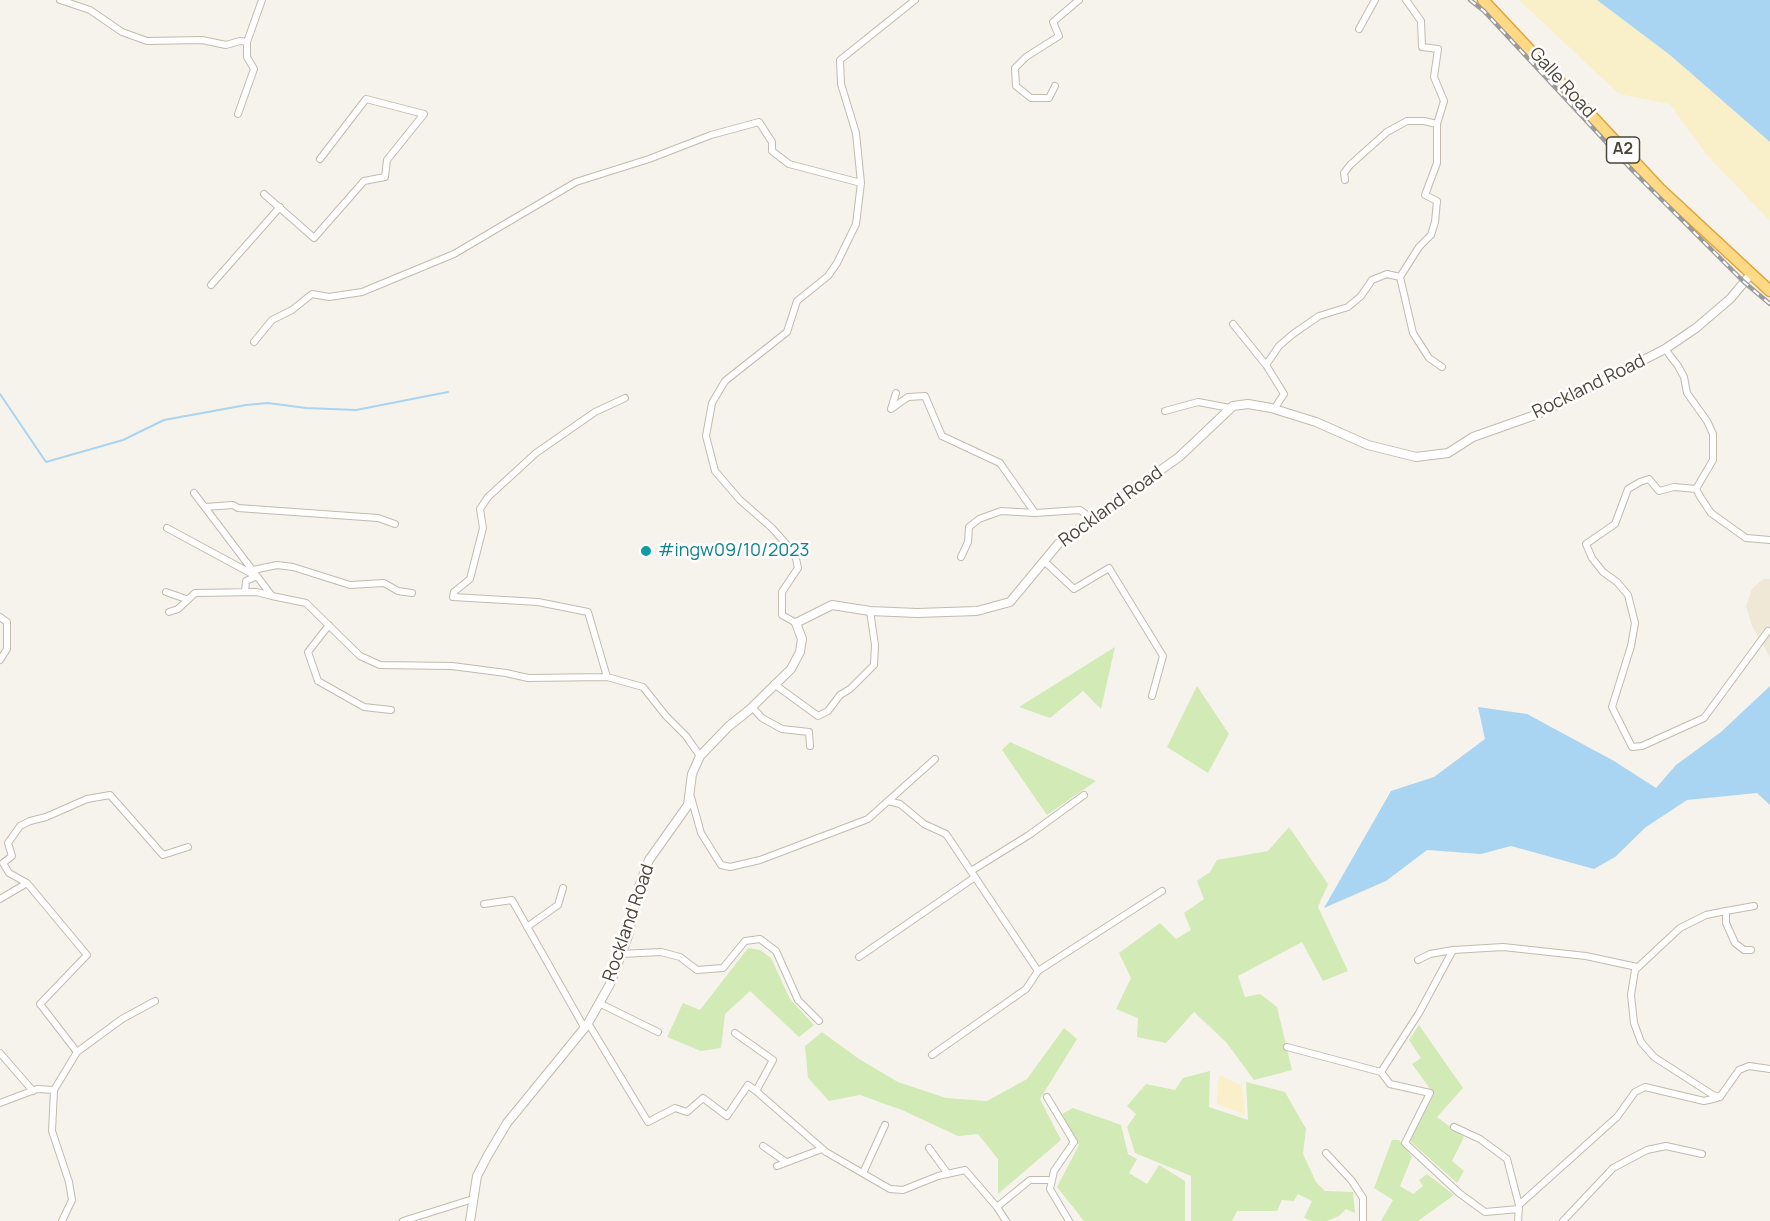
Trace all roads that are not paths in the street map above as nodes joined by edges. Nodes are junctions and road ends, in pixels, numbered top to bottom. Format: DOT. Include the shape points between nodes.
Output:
graph roads {
  1 [pos="60,0"];
  2 [pos="262,0"];
  3 [pos="915,0"];
  4 [pos="1079,0"];
  5 [pos="1375,0"];
  6 [pos="1406,0"];
  7 [pos="1483,0"];
  8 [pos="1359,29"];
  9 [pos="247,42"];
  10 [pos="1055,86"];
  11 [pos="238,114"];
  12 [pos="1437,124"];
  13 [pos="320,159"];
  14 [pos="1345,180"];
  15 [pos="861,183"];
  16 [pos="264,194"];
  17 [pos="280,207"];
  18 [pos="1751,274"];
  19 [pos="1400,277"];
  20 [pos="211,285"];
  21 [pos="1770,291"];
  22 [pos="1233,324"];
  23 [pos="255,342"];
  24 [pos="1665,349"];
  25 [pos="1266,365"];
  26 [pos="1442,367"];
  27 [pos="896,393"];
  28 [pos="625,398"];
  29 [pos="1230,408"];
  30 [pos="1274,409"];
  31 [pos="1166,411"];
  32 [pos="1696,489"];
  33 [pos="194,493"];
  34 [pos="205,507"];
  35 [pos="1035,513"];
  36 [pos="1091,518"];
  37 [pos="395,524"];
  38 [pos="167,528"];
  39 [pos="1770,540"];
  40 [pos="961,556"];
  41 [pos="1044,561"];
  42 [pos="253,570"];
  43 [pos="257,576"];
  44 [pos="166,592"];
  45 [pos="245,592"];
  46 [pos="412,593"];
  47 [pos="272,596"];
  48 [pos="186,599"];
  49 [pos="870,611"];
  50 [pos="169,612"];
  51 [pos="0,617"];
  52 [pos="796,623"];
  53 [pos="329,624"];
  54 [pos="1768,631"];
  55 [pos="0,660"];
  56 [pos="607,677"];
  57 [pos="774,684"];
  58 [pos="1152,696"];
  59 [pos="752,707"];
  60 [pos="391,710"];
  61 [pos="810,746"];
  62 [pos="700,756"];
  63 [pos="935,759"];
  64 [pos="1084,795"];
  65 [pos="691,797"];
  66 [pos="888,801"];
  67 [pos="188,847"];
  68 [pos="973,874"];
  69 [pos="27,883"];
  70 [pos="563,888"];
  71 [pos="0,899"];
  72 [pos="484,904"];
  73 [pos="1754,906"];
  74 [pos="1726,911"];
  75 [pos="527,927"];
  76 [pos="1453,950"];
  77 [pos="1751,950"];
  78 [pos="621,954"];
  79 [pos="859,957"];
  80 [pos="1418,960"];
  81 [pos="1637,967"];
  82 [pos="1038,971"];
  83 [pos="155,1001"];
  84 [pos="599,1003"];
  85 [pos="819,1021"];
  86 [pos="586,1025"];
  87 [pos="658,1032"];
  88 [pos="735,1033"];
  89 [pos="1287,1047"];
  90 [pos="77,1052"];
  91 [pos="0,1053"];
  92 [pos="932,1055"];
  93 [pos="1770,1069"];
  94 [pos="1381,1072"];
  95 [pos="54,1090"];
  96 [pos="33,1091"];
  97 [pos="756,1091"];
  98 [pos="1047,1097"];
  99 [pos="1720,1097"];
  100 [pos="0,1103"];
  101 [pos="885,1125"];
  102 [pos="1454,1127"];
  103 [pos="763,1146"];
  104 [pos="929,1148"];
  105 [pos="822,1149"];
  106 [pos="1326,1152"];
  107 [pos="1702,1154"];
  108 [pos="786,1162"];
  109 [pos="777,1166"];
  110 [pos="863,1173"];
  111 [pos="948,1174"];
  112 [pos="1052,1180"];
  113 [pos="472,1199"];
  114 [pos="998,1207"];
  115 [pos="1519,1207"];
  116 [pos="62,1221"];
  117 [pos="403,1221"];
  118 [pos="470,1221"];
  119 [pos="1006,1221"];
  120 [pos="1069,1221"];
  121 [pos="1363,1221"];
  122 [pos="1518,1221"];
  123 [pos="1563,1221"];
  1 -- 9 [label="street" via="90,10 122,32 147,41 202,40 226,45"];
  2 -- 9 [label="street"];
  3 -- 15 [label="street" via="840,60 841,84 856,133"];
  4 -- 10 [label="street" via="1053,22 1059,36 1015,68 1016,86 1031,98 1048,98"];
  5 -- 8 [label="street"];
  6 -- 12 [label="street" via="1420,21 1422,46 1438,49 1434,77 1444,101"];
  7 -- 18 [label="highway, Galle Road / A2" via="1660,189"];
  9 -- 11 [label="street" via="247,57 254,69"];
  12 -- 14 [label="street" via="1407,122 1387,132 1350,165 1344,173"];
  12 -- 19 [label="street" via="1437,164 1425,195 1437,201 1435,222 1431,235"];
  13 -- 17 [label="street" via="366,99 424,114 387,160 385,177 364,181 314,238"];
  15 -- 23 [label="street" via="789,164 772,151 759,122 576,182 454,255 362,292 329,297 312,294 272,320"];
  15 -- 52 [label="street" via="856,224 837,263 828,276 797,301 787,332 725,381 712,403 706,436 715,471 795,554 798,568 782,592 782,615"];
  16 -- 17 [label="street"];
  17 -- 20 [label="street"];
  18 -- 21 [label="highway, Galle Road / A2"];
  18 -- 24 [label="street, Rockland Road" via="1730,299"];
  19 -- 25 [label="street" via="1386,274 1372,280 1355,302 1319,316 1293,334"];
  19 -- 26 [label="street" via="1413,333 1429,358"];
  22 -- 25 [label="street"];
  24 -- 30 [label="street, Rockland Road" via="1538,414 1473,437 1448,453 1416,457 1368,445"];
  24 -- 32 [label="street" via="1713,434 1713,460"];
  25 -- 30 [label="street" via="1284,394"];
  27 -- 35 [label="street" via="891,409 908,397 925,396 942,436 1000,463"];
  28 -- 56 [label="street" via="595,412 536,453 488,496 480,509 483,528 470,579 453,597 537,602 588,612"];
  29 -- 30 [label="street, Rockland Road" via="1248,404"];
  29 -- 31 [label="street" via="1198,402"];
  29 -- 36 [label="street, Rockland Road" via="1179,457"];
  32 -- 39 [label="street" via="1711,513 1746,538"];
  32 -- 54 [label="street" via="1674,487 1659,491 1649,479 1640,482 1628,489 1615,524 1586,544 1603,572 1628,595 1635,623 1612,707 1632,747 1704,718"];
  33 -- 34 [label="street"];
  34 -- 37 [label="street" via="234,505 378,518"];
  34 -- 42 [label="street"];
  35 -- 36 [label="street" via="1080,510"];
  35 -- 40 [label="street" via="1001,511 979,519 969,528"];
  36 -- 41 [label="street, Rockland Road" via="1059,543"];
  38 -- 43 [label="street"];
  41 -- 49 [label="street, Rockland Road" via="1010,602 991,608 917,613"];
  41 -- 58 [label="street" via="1074,589 1109,568 1163,656"];
  42 -- 43 [label="street"];
  42 -- 46 [label="street" via="277,565 293,567 350,585 384,583"];
  43 -- 45 [label="street" via="246,581"];
  43 -- 47 [label="street"];
  44 -- 48 [label="street"];
  45 -- 47 [label="street"];
  45 -- 48 [label="street" via="195,593"];
  47 -- 53 [label="street" via="306,603"];
  48 -- 50 [label="street" via="178,609"];
  49 -- 52 [label="street, Rockland Road" via="832,605"];
  49 -- 57 [label="street" via="874,665 828,711 818,716"];
  51 -- 55 [label="street" via="7,622 7,649"];
  52 -- 57 [label="street, Rockland Road" via="802,639 800,652 791,669"];
  53 -- 56 [label="street" via="360,656 380,665 452,666 538,679"];
  53 -- 60 [label="street" via="308,652 318,681 364,706"];
  56 -- 62 [label="street" via="643,687"];
  57 -- 59 [label="street, Rockland Road"];
  59 -- 61 [label="street" via="782,729 809,732"];
  59 -- 62 [label="street, Rockland Road"];
  62 -- 65 [label="street, Rockland Road" via="692,774"];
  63 -- 66 [label="street"];
  64 -- 68 [label="street"];
  65 -- 66 [label="street" via="701,833 720,865 730,867 760,860 868,819"];
  65 -- 78 [label="street, Rockland Road" via="650,860"];
  66 -- 68 [label="street" via="900,804 924,824 946,834"];
  67 -- 69 [label="street" via="163,855 110,795 87,799 20,826 8,843 12,856 3,863 9,873"];
  68 -- 79 [label="street"];
  68 -- 82 [label="street"];
  69 -- 71 [label="street"];
  69 -- 90 [label="street" via="87,955 40,1004"];
  70 -- 75 [label="street" via="558,905"];
  72 -- 75 [label="street" via="512,900"];
  73 -- 74 [label="street"];
  74 -- 77 [label="street" via="1726,923 1735,944"];
  74 -- 81 [label="street" via="1706,915 1680,928"];
  75 -- 86 [label="street"];
  76 -- 80 [label="street"];
  76 -- 81 [label="street" via="1503,947 1586,956"];
  76 -- 94 [label="street"];
  78 -- 84 [label="street, Rockland Road"];
  78 -- 85 [label="street" via="661,952 680,957 697,970 723,968 745,941 760,939 776,951 798,1000"];
  81 -- 99 [label="street" via="1631,995 1641,1041 1667,1066"];
  82 -- 82 [label="street" via="1047,965 1162,891"];
  82 -- 92 [label="street" via="1026,989"];
  83 -- 90 [label="street"];
  84 -- 86 [label="street, Rockland Road"];
  84 -- 87 [label="street"];
  86 -- 97 [label="street" via="648,1122 675,1108 687,1112 703,1098 727,1116 748,1085"];
  86 -- 113 [label="street, Rockland Road" via="507,1123 477,1176"];
  88 -- 97 [label="street" via="774,1060"];
  89 -- 94 [label="street"];
  90 -- 95 [label="street"];
  91 -- 96 [label="street"];
  93 -- 99 [label="street" via="1749,1066 1739,1070"];
  94 -- 115 [label="street" via="1390,1084 1430,1093 1405,1143 1485,1212"];
  95 -- 96 [label="street"];
  95 -- 116 [label="street" via="52,1131 72,1200"];
  96 -- 100 [label="street"];
  97 -- 105 [label="street"];
  98 -- 112 [label="street" via="1074,1142"];
  99 -- 115 [label="street" via="1704,1101 1644,1087"];
  101 -- 110 [label="street"];
  102 -- 115 [label="street" via="1480,1139 1507,1160"];
  103 -- 108 [label="street"];
  104 -- 111 [label="street"];
  105 -- 108 [label="street"];
  105 -- 110 [label="street"];
  106 -- 121 [label="street" via="1363,1198"];
  107 -- 123 [label="street" via="1665,1146 1647,1150 1613,1168"];
  108 -- 109 [label="street"];
  110 -- 111 [label="street" via="890,1189 903,1190"];
  111 -- 114 [label="street" via="965,1170"];
  112 -- 114 [label="street" via="1030,1180"];
  112 -- 120 [label="street" via="1052,1196"];
  113 -- 117 [label="street"];
  113 -- 118 [label="street, Rockland Road"];
  114 -- 119 [label="street"];
  115 -- 122 [label="street"];
}
